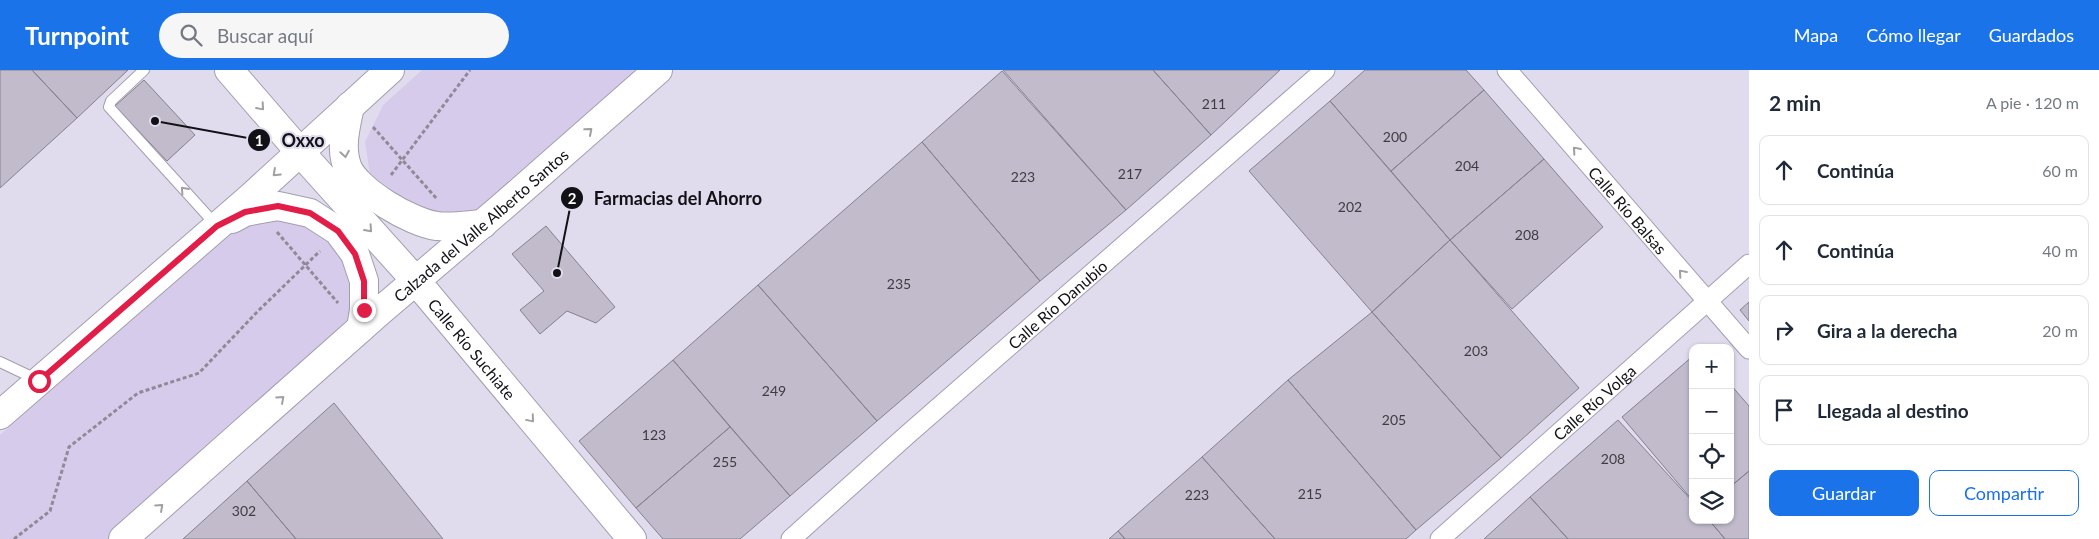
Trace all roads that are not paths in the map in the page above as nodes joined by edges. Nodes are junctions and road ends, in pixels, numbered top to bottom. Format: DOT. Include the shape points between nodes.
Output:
graph roads {
  1 [pos="144,70"];
  2 [pos="229,70"];
  3 [pos="390,70"];
  4 [pos="658,70"];
  5 [pos="1325,70"];
  6 [pos="1507,70"];
  7 [pos="358,113"];
  8 [pos="299,151"];
  9 [pos="483,224"];
  10 [pos="217,226"];
  11 [pos="1749,264"];
  12 [pos="416,281"];
  13 [pos="1707,301"];
  14 [pos="361,328"];
  15 [pos="1749,349"];
  16 [pos="0,362"];
  17 [pos="39,381"];
  18 [pos="0,415"];
  19 [pos="123,539"];
  20 [pos="632,539"];
  21 [pos="791,539"];
  22 [pos="1440,539"];
  10 -- 1 [label="lane, one-way" via="109,106"];
  2 -- 8 [label="main road, Calle Río Suchiate, one-way"];
  3 -- 7 [label="main road"];
  9 -- 4 [label="main road, Calzada del Valle Alberto Santos, one-way"];
  5 -- 21 [label="street, Calle Río Danubio"];
  13 -- 6 [label="street, Calle Río Balsas, one-way"];
  7 -- 8 [label="main road"];
  7 -- 9 [label="main road, one-way" via="343,140 347,167 373,195 401,214 437,226"];
  8 -- 10 [label="main road, one-way"];
  8 -- 12 [label="main road, Calle Río Suchiate, one-way"];
  9 -- 12 [label="main road, Calzada del Valle Alberto Santos"];
  10 -- 14 [label="main road" via="245,212 278,206 310,213 338,231 355,254 364,281"];
  10 -- 17 [label="main road"];
  11 -- 13 [label="street, Calle Río Volga"];
  12 -- 14 [label="main road, Calzada del Valle Alberto Santos"];
  12 -- 20 [label="main road, Calle Río Suchiate, one-way"];
  13 -- 15 [label="street, Calle Río Balsas"];
  13 -- 22 [label="street, Calle Río Volga"];
  19 -- 14 [label="main road, Calzada del Valle Alberto Santos, one-way"];
  16 -- 17 [label="lane"];
  17 -- 18 [label="main road"];
}
